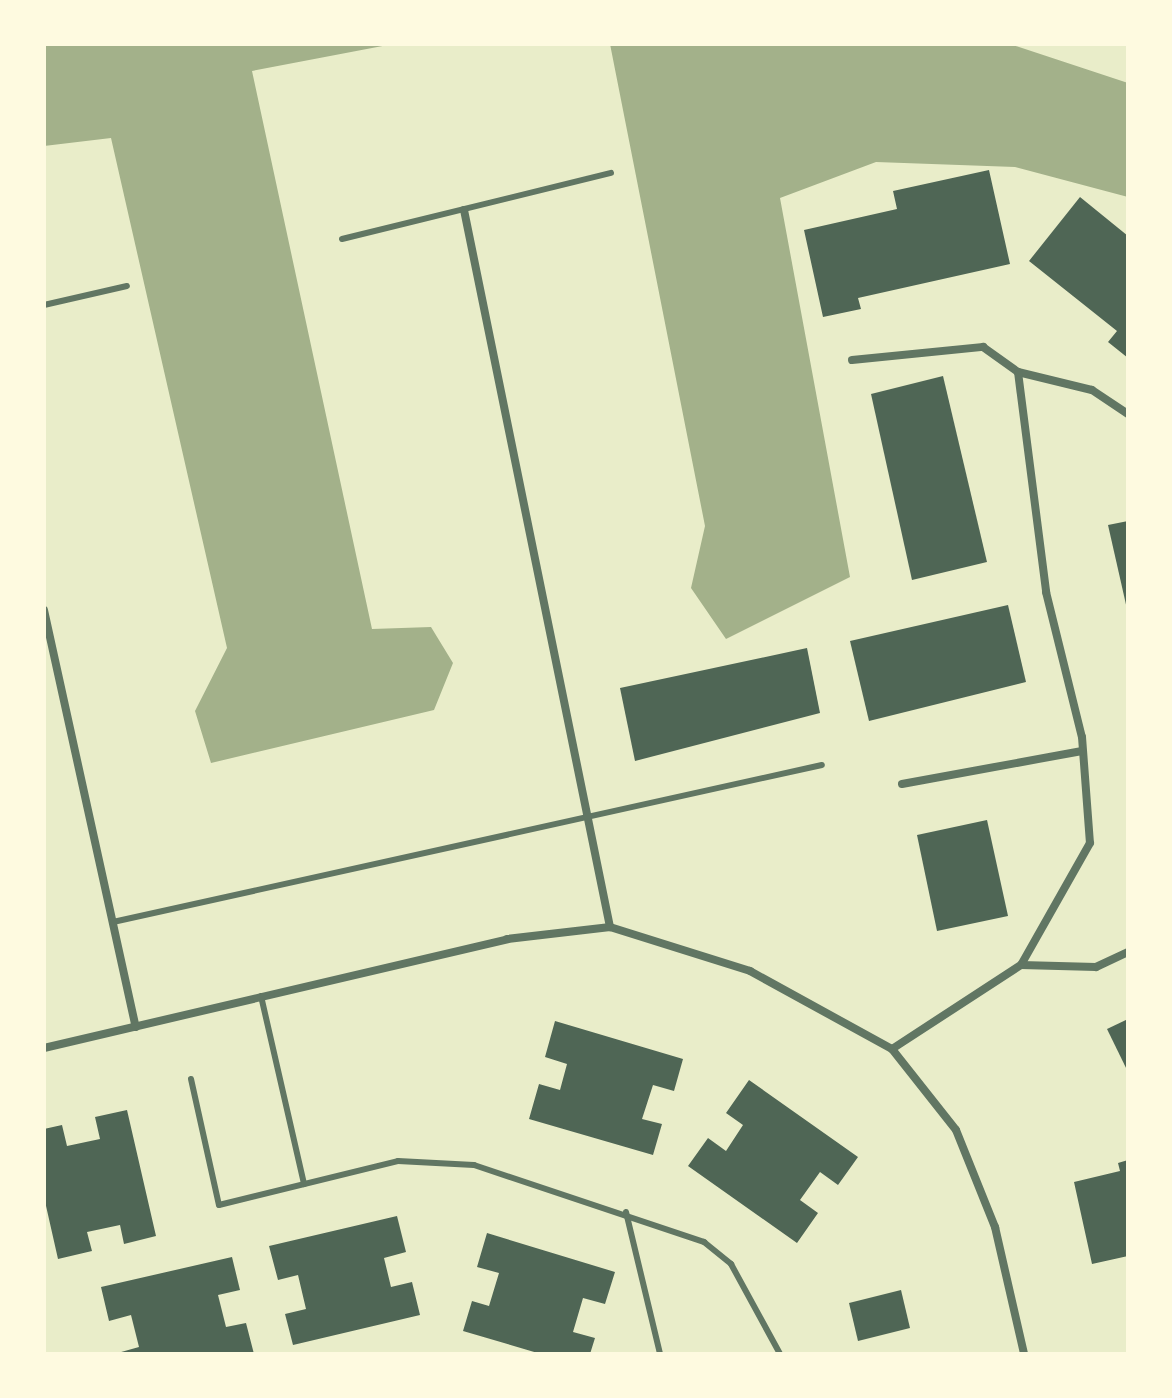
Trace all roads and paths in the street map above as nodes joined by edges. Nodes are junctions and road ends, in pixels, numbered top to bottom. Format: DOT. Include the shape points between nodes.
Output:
graph roads {
  1 [pos="611,173"];
  2 [pos="464,210"];
  3 [pos="342,239"];
  4 [pos="127,286"];
  5 [pos="44,305"];
  6 [pos="852,360"];
  7 [pos="1018,372"];
  8 [pos="1128,414"];
  9 [pos="44,610"];
  10 [pos="1082,751"];
  11 [pos="822,765"];
  12 [pos="902,784"];
  13 [pos="586,819"];
  14 [pos="113,922"];
  15 [pos="610,927"];
  16 [pos="1128,952"];
  17 [pos="1021,965"];
  18 [pos="261,996"];
  19 [pos="136,1027"];
  20 [pos="44,1048"];
  21 [pos="892,1049"];
  22 [pos="191,1079"];
  23 [pos="304,1184"];
  24 [pos="626,1212"];
  25 [pos="660,1354"];
  26 [pos="780,1354"];
  27 [pos="1024,1354"];
  1 -- 2 [label="lane"];
  2 -- 3 [label="lane"];
  2 -- 13 [label="street"];
  4 -- 5 [label="lane"];
  6 -- 7 [label="street" via="983,347"];
  7 -- 8 [label="street" via="1092,390"];
  7 -- 10 [label="street" via="1046,592"];
  9 -- 14 [label="street"];
  10 -- 12 [label="street"];
  10 -- 17 [label="street" via="1090,843"];
  11 -- 13 [label="lane"];
  13 -- 14 [label="lane"];
  13 -- 15 [label="street"];
  14 -- 19 [label="street"];
  15 -- 18 [label="street" via="507,939"];
  15 -- 21 [label="street" via="750,971"];
  16 -- 17 [label="street" via="1096,967"];
  17 -- 21 [label="street"];
  18 -- 19 [label="street"];
  18 -- 23 [label="lane"];
  19 -- 20 [label="street"];
  21 -- 27 [label="street" via="956,1130 995,1227"];
  22 -- 23 [label="lane" via="219,1205"];
  23 -- 24 [label="lane" via="433,1160 474,1165"];
  24 -- 25 [label="lane"];
  24 -- 26 [label="lane" via="704,1242 731,1264"];
}
